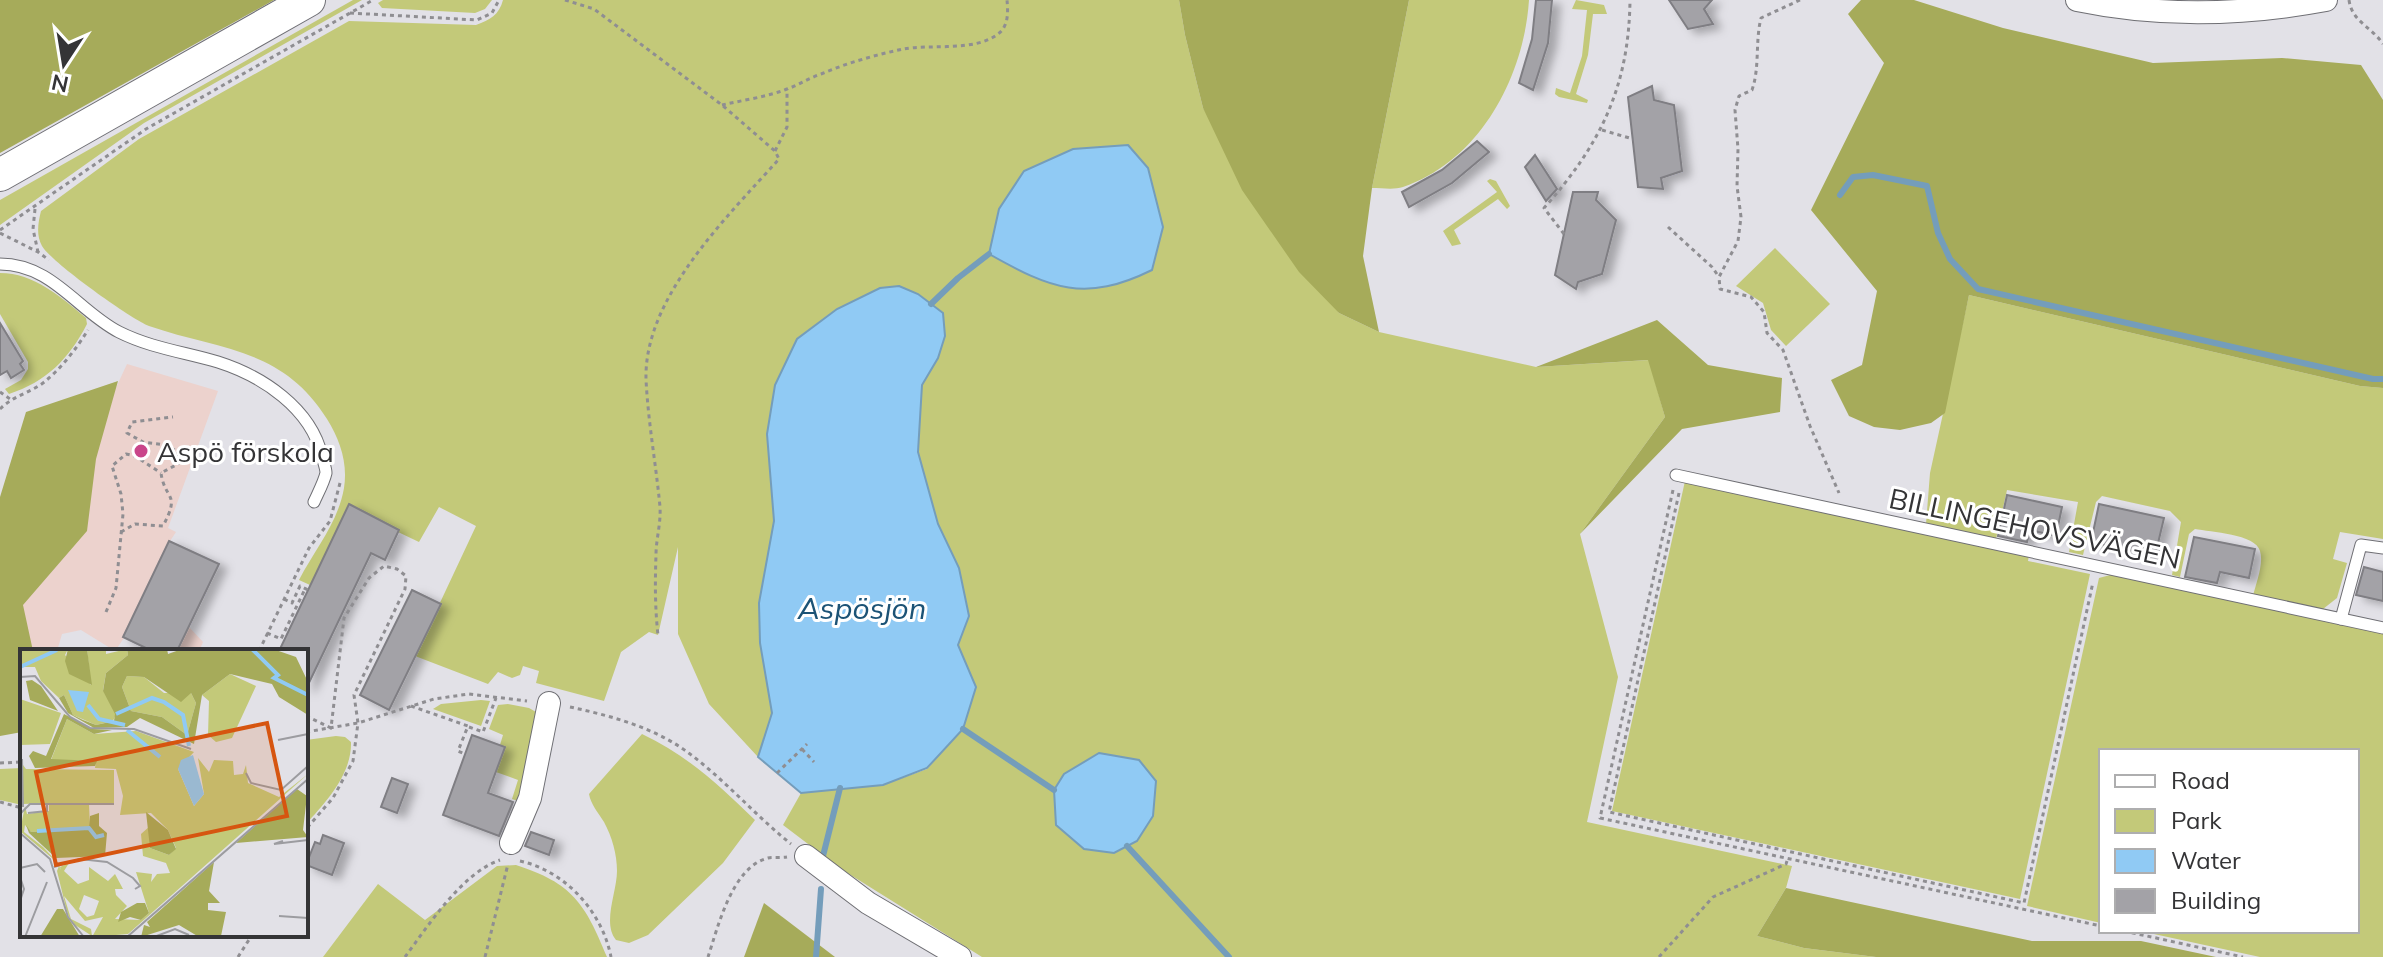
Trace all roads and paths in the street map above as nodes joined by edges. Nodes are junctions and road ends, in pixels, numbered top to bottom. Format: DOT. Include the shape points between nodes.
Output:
graph roads {
  1 [pos="309,0"];
  2 [pos="373,0"];
  3 [pos="499,0"];
  4 [pos="565,0"];
  5 [pos="1007,0"];
  6 [pos="1630,0"];
  7 [pos="1800,0"];
  8 [pos="2326,0"];
  9 [pos="2349,0"];
  10 [pos="2083,1"];
  11 [pos="2247,5"];
  12 [pos="350,13"];
  13 [pos="2383,44"];
  14 [pos="787,89"];
  15 [pos="722,105"];
  16 [pos="1602,130"];
  17 [pos="1633,139"];
  18 [pos="775,151"];
  19 [pos="0,175"];
  20 [pos="35,207"];
  21 [pos="1668,227"];
  22 [pos="0,232"];
  23 [pos="1564,234"];
  24 [pos="38,252"];
  25 [pos="50,261"];
  26 [pos="0,264"];
  27 [pos="1719,277"];
  28 [pos="97,314"];
  29 [pos="0,392"];
  30 [pos="0,398"];
  31 [pos="10,399"];
  32 [pos="0,409"];
  33 [pos="173,417"];
  34 [pos="161,473"];
  35 [pos="1679,476"];
  36 [pos="340,481"];
  37 [pos="314,502"];
  38 [pos="1848,513"];
  39 [pos="121,532"];
  40 [pos="2383,548"];
  41 [pos="2097,566"];
  42 [pos="284,599"];
  43 [pos="106,612"];
  44 [pos="2341,619"];
  45 [pos="2383,628"];
  46 [pos="267,633"];
  47 [pos="658,635"];
  48 [pos="260,649"];
  49 [pos="496,698"];
  50 [pos="549,703"];
  51 [pos="411,706"];
  52 [pos="308,717"];
  53 [pos="358,723"];
  54 [pos="468,726"];
  55 [pos="331,728"];
  56 [pos="308,732"];
  57 [pos="807,744"];
  58 [pos="802,749"];
  59 [pos="465,754"];
  60 [pos="20,762"];
  61 [pos="814,762"];
  62 [pos="0,763"];
  63 [pos="777,773"];
  64 [pos="0,802"];
  65 [pos="20,807"];
  66 [pos="308,827"];
  67 [pos="510,851"];
  68 [pos="806,856"];
  69 [pos="1788,858"];
  70 [pos="2099,926"];
  71 [pos="2133,933"];
  72 [pos="251,937"];
  73 [pos="238,957"];
  74 [pos="405,957"];
  75 [pos="485,957"];
  76 [pos="611,957"];
  77 [pos="708,957"];
  78 [pos="960,957"];
  79 [pos="1659,957"];
  80 [pos="2243,957"];
  1 -- 19 [label="main road"];
  2 -- 12 [label="path"];
  3 -- 12 [label="path" via="492,13 477,20"];
  4 -- 15 [label="path" via="594,9"];
  5 -- 14 [label="path" via="1005,26 993,36 966,45 906,49 859,60"];
  6 -- 16 [label="path" via="1624,66"];
  7 -- 27 [label="path" via="1761,18 1757,75 1752,90 1739,96 1735,110 1738,241"];
  8 -- 11 [label="street"];
  9 -- 13 [label="path" via="2350,10"];
  10 -- 11 [label="street" via="2190,12"];
  12 -- 20 [label="path" via="146,129"];
  14 -- 15 [label="path"];
  14 -- 18 [label="path" via="787,127"];
  15 -- 18 [label="path"];
  16 -- 17 [label="path"];
  16 -- 23 [label="path" via="1544,208"];
  18 -- 47 [label="path" via="779,159 677,282 649,351 646,378 660,509"];
  20 -- 22 [label="path"];
  20 -- 24 [label="path"];
  21 -- 27 [label="path"];
  22 -- 24 [label="path"];
  24 -- 25 [label="path"];
  26 -- 28 [label="lane" via="30,269"];
  27 -- 38 [label="path" via="1720,289 1751,297 1764,312 1767,333 1783,350"];
  28 -- 31 [label="path" via="58,369 42,384"];
  28 -- 37 [label="lane" via="139,342 244,373 290,402 321,449 326,472"];
  29 -- 31 [label="path"];
  30 -- 31 [label="path"];
  31 -- 32 [label="path"];
  33 -- 34 [label="path" via="132,422 127,433 178,452 178,464"];
  34 -- 39 [label="path" via="172,499 163,526 135,524"];
  34 -- 39 [label="path" via="126,454 112,466 121,494"];
  35 -- 38 [label="lane, BILLINGEHOVSVÄGEN"];
  35 -- 41 [label="path" via="1609,812 2009,900 2024,903"];
  35 -- 69 [label="path" via="1600,818"];
  36 -- 42 [label="path" via="330,521 309,548"];
  38 -- 41 [label="lane, BILLINGEHOVSVÄGEN"];
  39 -- 43 [label="path" via="116,588"];
  40 -- 44 [label="lane" via="2361,545"];
  41 -- 44 [label="lane, BILLINGEHOVSVÄGEN"];
  42 -- 46 [label="path"];
  42 -- 46 [label="path" via="292,603 300,586 307,590 281,639"];
  44 -- 45 [label="lane, BILLINGEHOVSVÄGEN"];
  46 -- 48 [label="path"];
  49 -- 50 [label="path"];
  49 -- 51 [label="path" via="469,694"];
  49 -- 54 [label="path" via="483,732"];
  50 -- 67 [label="street" via="530,798"];
  50 -- 68 [label="path" via="620,720 670,741"];
  51 -- 53 [label="path"];
  51 -- 54 [label="path"];
  52 -- 55 [label="path"];
  53 -- 55 [label="path"];
  53 -- 55 [label="path" via="354,695 405,589 406,576 384,566 369,578 344,618"];
  53 -- 66 [label="path" via="347,774"];
  54 -- 59 [label="path" via="458,751"];
  55 -- 56 [label="path"];
  57 -- 58 [label="path"];
  58 -- 61 [label="path"];
  58 -- 63 [label="path"];
  60 -- 62 [label="path"];
  64 -- 65 [label="path"];
  67 -- 74 [label="path" via="450,898"];
  67 -- 75 [label="path"];
  67 -- 76 [label="path" via="574,889"];
  68 -- 77 [label="path" via="766,859 749,869 729,899"];
  68 -- 78 [label="street" via="868,903"];
  69 -- 70 [label="path"];
  69 -- 79 [label="path" via="1786,864 1713,897"];
  71 -- 80 [label="path"];
  72 -- 73 [label="path"];
}
